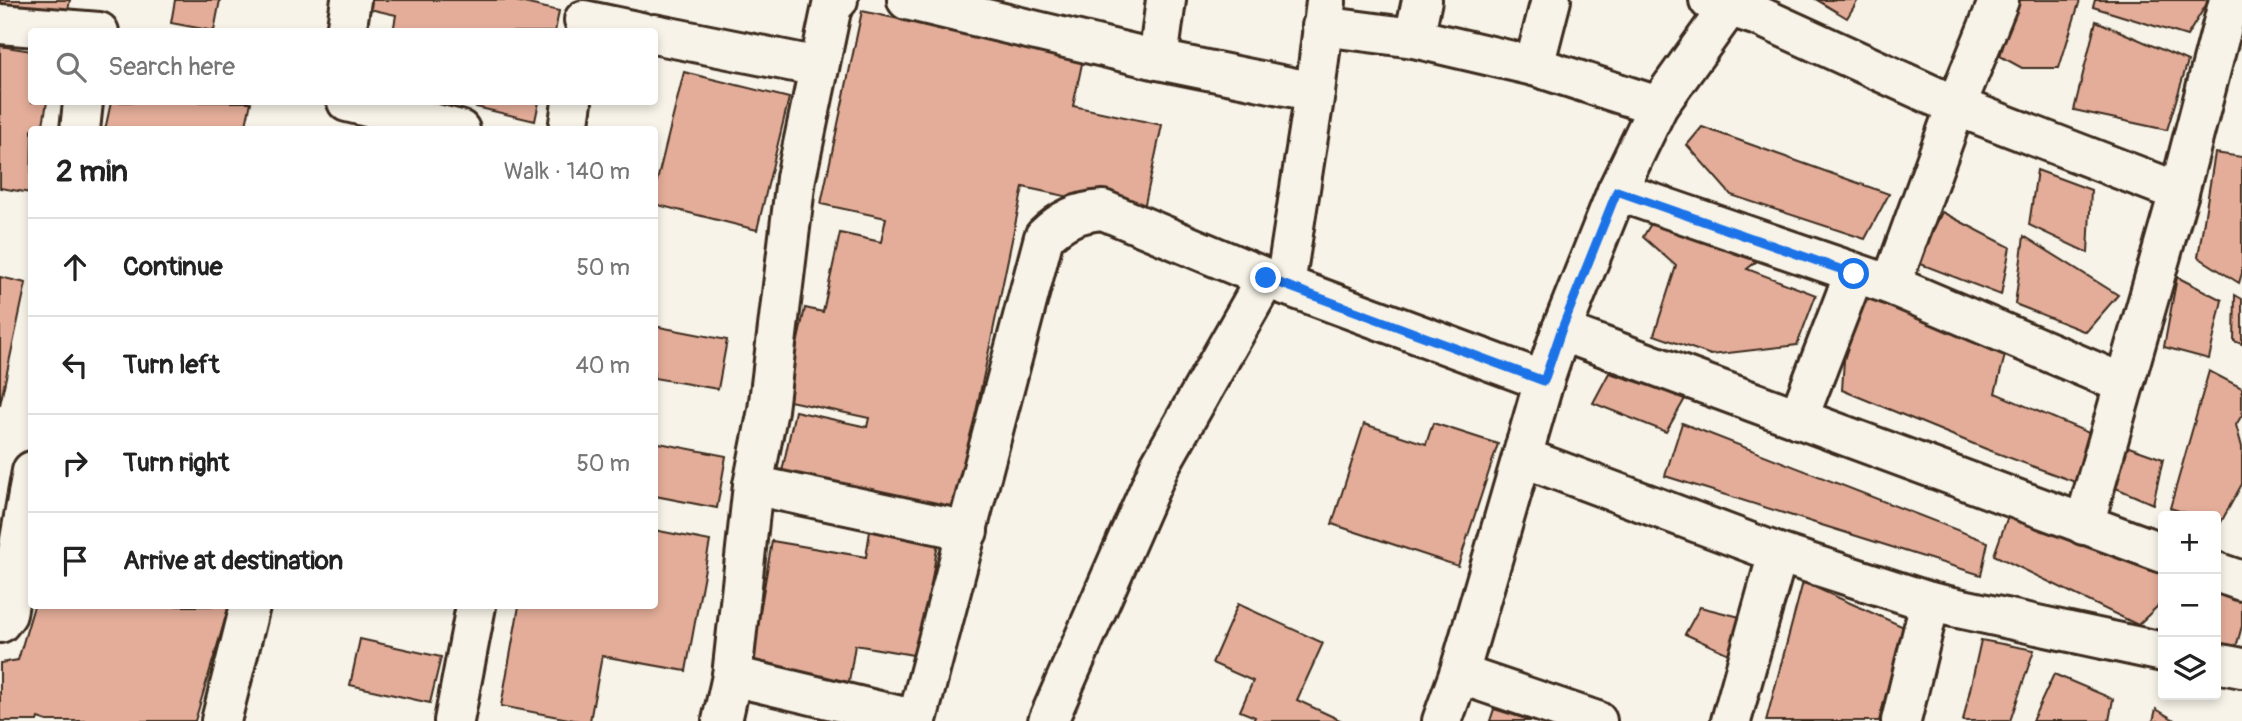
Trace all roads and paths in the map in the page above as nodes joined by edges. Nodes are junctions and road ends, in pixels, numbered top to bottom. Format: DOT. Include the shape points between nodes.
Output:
graph roads {
  1 [pos="351,0"];
  2 [pos="838,0"];
  3 [pos="907,0"];
  4 [pos="1166,0"];
  5 [pos="1422,0"];
  6 [pos="1551,0"];
  7 [pos="1999,0"];
  8 [pos="2229,0"];
  9 [pos="1724,2"];
  10 [pos="1324,13"];
  11 [pos="584,17"];
  12 [pos="95,23"];
  13 [pos="0,24"];
  14 [pos="347,28"];
  15 [pos="626,28"];
  16 [pos="658,35"];
  17 [pos="1413,38"];
  18 [pos="1157,60"];
  19 [pos="1534,66"];
  20 [pos="819,67"];
  21 [pos="1315,92"];
  22 [pos="83,105"];
  23 [pos="334,105"];
  24 [pos="360,105"];
  25 [pos="572,105"];
  26 [pos="1658,106"];
  27 [pos="1956,106"];
  28 [pos="80,126"];
  29 [pos="331,126"];
  30 [pos="444,126"];
  31 [pos="569,126"];
  32 [pos="1617,191"];
  33 [pos="2179,192"];
  34 [pos="1854,274"];
  35 [pos="1276,282"];
  36 [pos="1891,285"];
  37 [pos="1561,331"];
  38 [pos="1544,381"];
  39 [pos="2124,384"];
  40 [pos="1798,419"];
  41 [pos="1522,457"];
  42 [pos="753,485"];
  43 [pos="28,499"];
  44 [pos="2084,525"];
  45 [pos="968,531"];
  46 [pos="2158,551"];
  47 [pos="1778,554"];
  48 [pos="2221,574"];
  49 [pos="2242,581"];
  50 [pos="1930,602"];
  51 [pos="249,609"];
  52 [pos="475,609"];
  53 [pos="0,623"];
  54 [pos="2158,651"];
  55 [pos="2221,664"];
  56 [pos="2242,668"];
  57 [pos="1459,674"];
  58 [pos="732,676"];
  59 [pos="919,720"];
  60 [pos="221,721"];
  61 [pos="454,721"];
  62 [pos="722,721"];
  63 [pos="1048,721"];
  64 [pos="1442,721"];
  65 [pos="1597,721"];
  66 [pos="1731,721"];
  67 [pos="1900,721"];
  1 -- 14 [label="street"];
  2 -- 20 [label="street" via="832,6"];
  3 -- 18 [label="street"];
  4 -- 18 [label="street"];
  5 -- 17 [label="street"];
  6 -- 19 [label="street"];
  7 -- 27 [label="street"];
  8 -- 33 [label="street"];
  9 -- 26 [label="street"];
  9 -- 27 [label="street"];
  10 -- 17 [label="street"];
  10 -- 21 [label="street"];
  11 -- 15 [label="street"];
  12 -- 13 [label="street"];
  16 -- 20 [label="street"];
  17 -- 19 [label="street"];
  18 -- 21 [label="street"];
  19 -- 26 [label="street"];
  20 -- 42 [label="street" via="796,178 768,410"];
  21 -- 35 [label="street"];
  22 -- 28 [label="street"];
  23 -- 29 [label="street"];
  24 -- 30 [label="street"];
  25 -- 31 [label="street"];
  26 -- 32 [label="street"];
  27 -- 33 [label="street"];
  27 -- 36 [label="street"];
  32 -- 34 [label="street"];
  32 -- 37 [label="street"];
  33 -- 39 [label="street"];
  34 -- 36 [label="street"];
  34 -- 40 [label="street"];
  35 -- 38 [label="street"];
  35 -- 45 [label="street" via="1103,210 1082,212 1058,223 1044,237"];
  35 -- 63 [label="street" via="1160,465"];
  36 -- 39 [label="street"];
  37 -- 38 [label="street"];
  37 -- 40 [label="street"];
  38 -- 41 [label="street"];
  39 -- 44 [label="street"];
  40 -- 44 [label="street"];
  41 -- 47 [label="street"];
  41 -- 57 [label="street"];
  42 -- 45 [label="street"];
  42 -- 58 [label="street"];
  43 -- 53 [label="street" via="6,614"];
  44 -- 46 [label="street"];
  45 -- 59 [label="street"];
  47 -- 50 [label="street"];
  47 -- 66 [label="street"];
  48 -- 49 [label="street"];
  50 -- 54 [label="street"];
  50 -- 67 [label="street"];
  51 -- 60 [label="street"];
  52 -- 61 [label="street"];
  55 -- 56 [label="street"];
  57 -- 64 [label="street"];
  57 -- 65 [label="street"];
  58 -- 59 [label="street"];
  58 -- 62 [label="street"];
}
